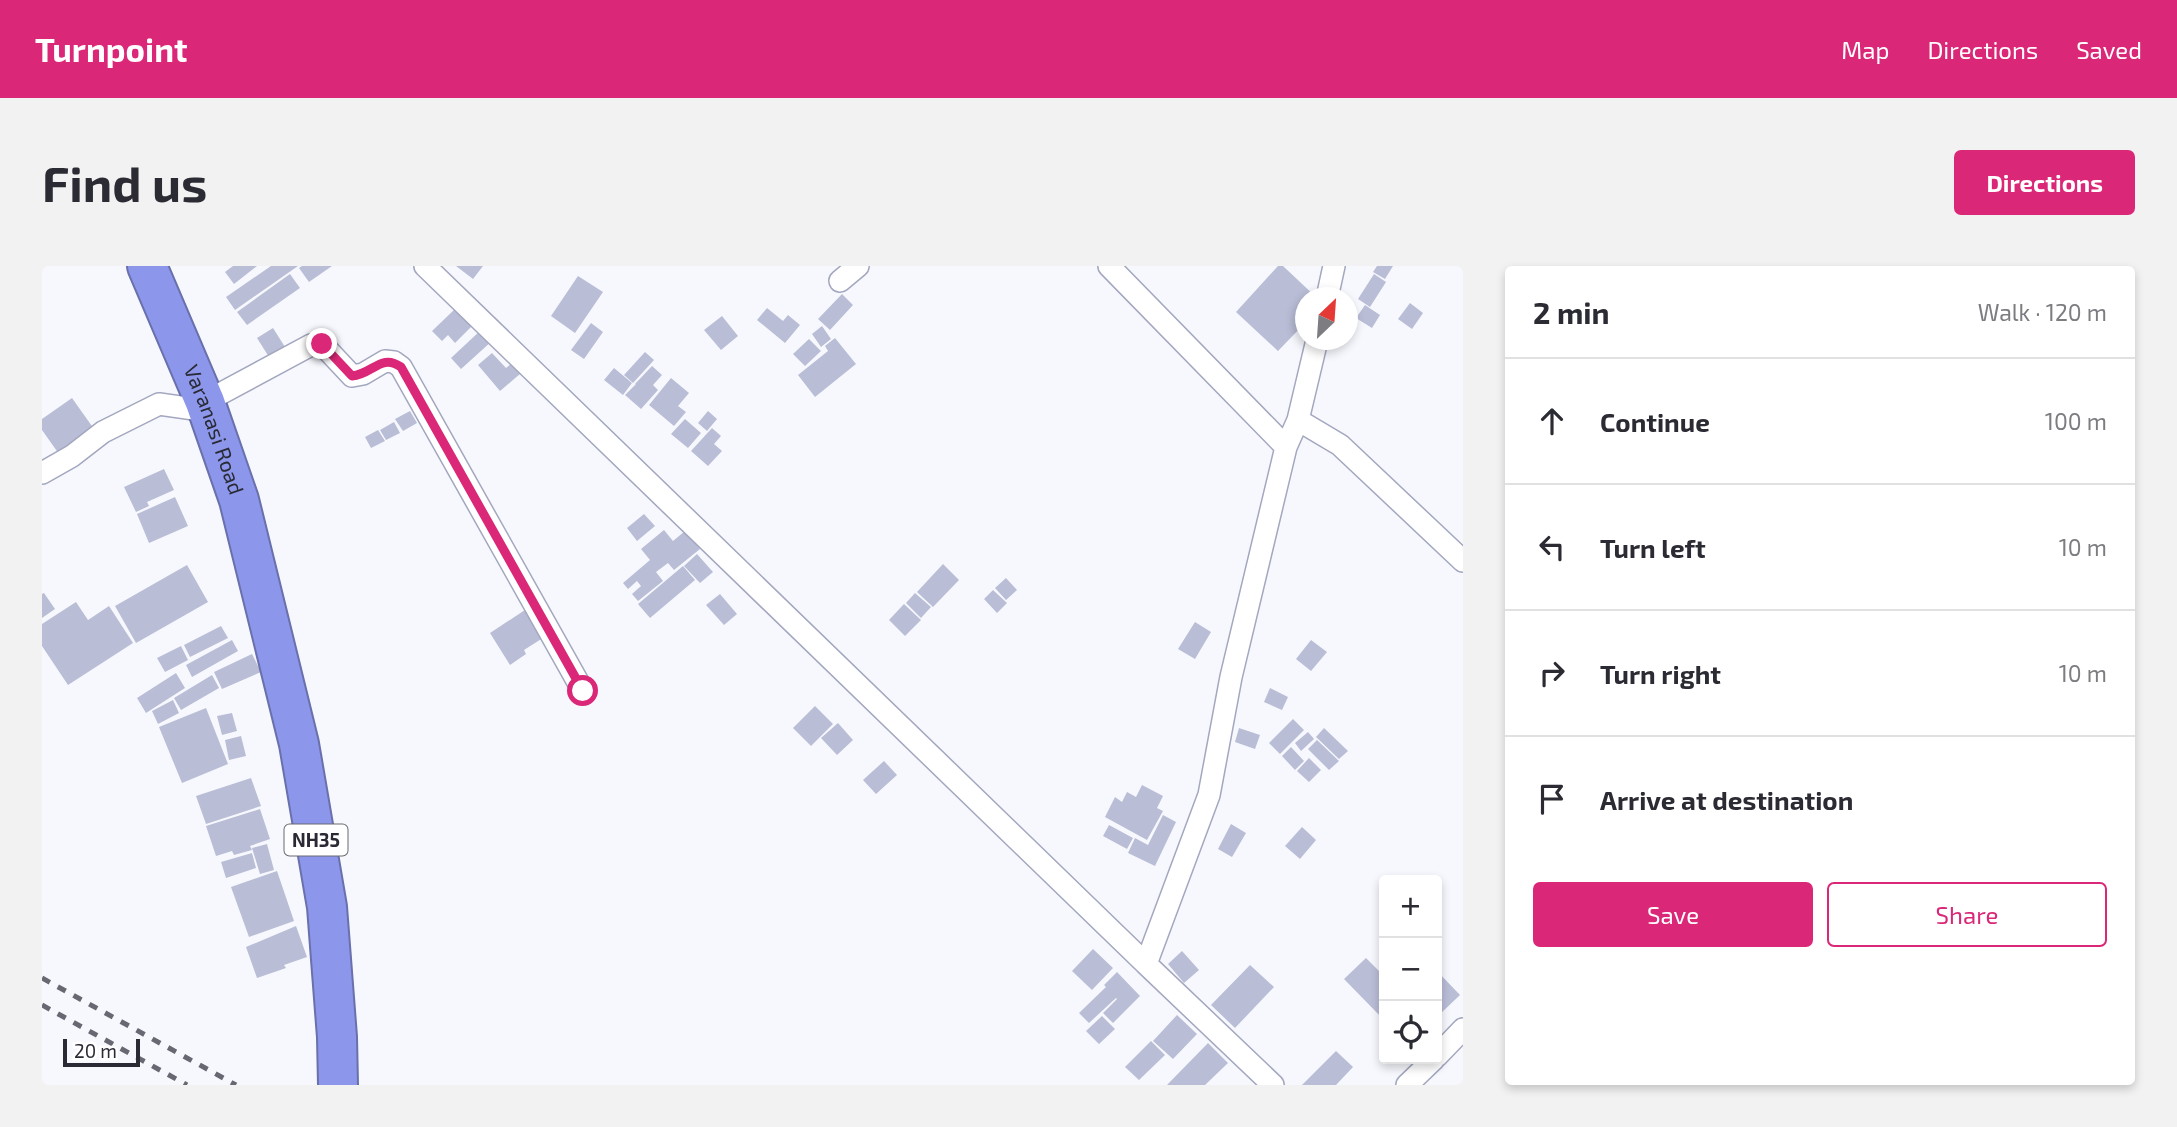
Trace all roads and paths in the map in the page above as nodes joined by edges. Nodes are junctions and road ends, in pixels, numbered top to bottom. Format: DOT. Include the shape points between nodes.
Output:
graph roads {
  1 [pos="147,266"];
  2 [pos="425,266"];
  3 [pos="858,266"];
  4 [pos="1109,266"];
  5 [pos="1334,266"];
  6 [pos="840,281"];
  7 [pos="1329,287"];
  8 [pos="1315,350"];
  9 [pos="207,407"];
  10 [pos="1298,420"];
  11 [pos="1286,447"];
  12 [pos="42,473"];
  13 [pos="1463,561"];
  14 [pos="583,691"];
  15 [pos="1146,964"];
  16 [pos="1463,1029"];
  17 [pos="1442,1050"];
  18 [pos="1428,1064"];
  19 [pos="338,1085"];
  20 [pos="1273,1085"];
  21 [pos="1408,1085"];
  1 -- 9 [label="highway, Varanasi Road / NH35"];
  2 -- 15 [label="street"];
  3 -- 6 [label="street"];
  4 -- 11 [label="street"];
  5 -- 7 [label="street"];
  8 -- 10 [label="street"];
  9 -- 12 [label="street" via="159,404 103,432"];
  9 -- 14 [label="street" via="311,345 322,344 352,376 385,361 401,367"];
  9 -- 19 [label="highway, Varanasi Road / NH35" via="239,500 299,744 331,942"];
  10 -- 11 [label="street"];
  10 -- 13 [label="street" via="1340,445"];
  11 -- 15 [label="street" via="1231,677 1209,795"];
  15 -- 20 [label="street"];
  16 -- 17 [label="street"];
  18 -- 21 [label="street"];
}
